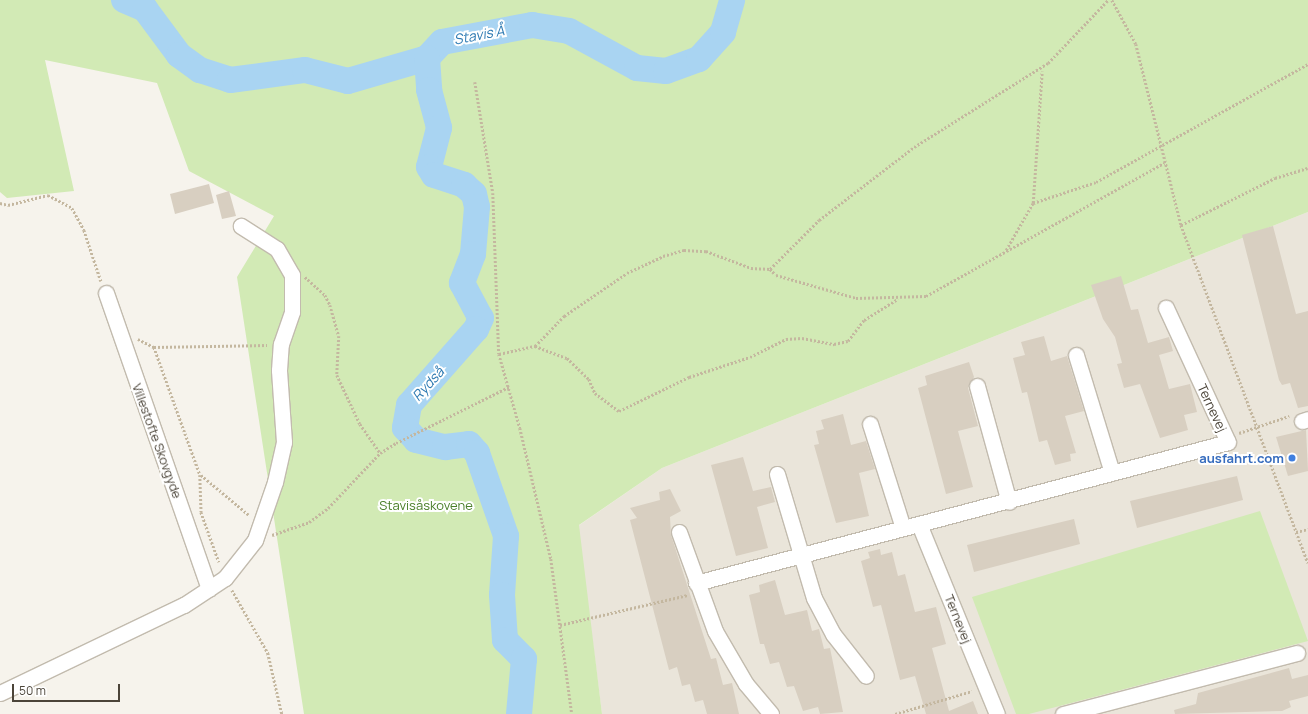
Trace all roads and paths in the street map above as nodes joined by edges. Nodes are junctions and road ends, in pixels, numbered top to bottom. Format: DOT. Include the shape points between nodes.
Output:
graph roads {
  1 [pos="1108,0"];
  2 [pos="1112,0"];
  3 [pos="1308,64"];
  4 [pos="1042,71"];
  5 [pos="475,82"];
  6 [pos="1159,145"];
  7 [pos="1164,163"];
  8 [pos="1308,168"];
  9 [pos="0,202"];
  10 [pos="1033,203"];
  11 [pos="1180,225"];
  12 [pos="241,226"];
  13 [pos="1006,251"];
  14 [pos="770,269"];
  15 [pos="292,275"];
  16 [pos="106,293"];
  17 [pos="902,297"];
  18 [pos="1166,308"];
  19 [pos="117,329"];
  20 [pos="281,344"];
  21 [pos="535,346"];
  22 [pos="154,347"];
  23 [pos="499,354"];
  24 [pos="1076,355"];
  25 [pos="977,386"];
  26 [pos="509,387"];
  27 [pos="1305,420"];
  28 [pos="870,424"];
  29 [pos="1256,426"];
  30 [pos="1228,442"];
  31 [pos="380,453"];
  32 [pos="1112,473"];
  33 [pos="777,474"];
  34 [pos="200,475"];
  35 [pos="1009,502"];
  36 [pos="260,524"];
  37 [pos="919,524"];
  38 [pos="903,528"];
  39 [pos="1308,529"];
  40 [pos="679,532"];
  41 [pos="1296,532"];
  42 [pos="255,540"];
  43 [pos="799,555"];
  44 [pos="1308,563"];
  45 [pos="225,578"];
  46 [pos="696,583"];
  47 [pos="209,589"];
  48 [pos="671,599"];
  49 [pos="560,625"];
  50 [pos="1297,654"];
  51 [pos="866,676"];
  52 [pos="985,686"];
  53 [pos="0,693"];
  54 [pos="282,714"];
  55 [pos="572,714"];
  56 [pos="771,714"];
  57 [pos="895,714"];
  58 [pos="997,714"];
  59 [pos="1063,714"];
  1 -- 14 [label="path" via="1048,63 914,147 819,220"];
  2 -- 6 [label="path" via="1136,44"];
  3 -- 6 [label="path"];
  4 -- 10 [label="path"];
  5 -- 23 [label="path" via="493,193"];
  6 -- 7 [label="path"];
  6 -- 10 [label="path" via="1096,182"];
  7 -- 11 [label="path"];
  7 -- 13 [label="path"];
  8 -- 11 [label="path" via="1275,178"];
  9 -- 16 [label="path" via="8,205 48,195 72,208 84,230"];
  10 -- 13 [label="path"];
  11 -- 29 [label="path"];
  12 -- 15 [label="street" via="276,249"];
  13 -- 17 [label="path" via="964,278 926,296"];
  14 -- 17 [label="path" via="776,275 856,298"];
  14 -- 21 [label="path" via="751,268 706,251 684,250 663,256 627,273 564,316"];
  15 -- 20 [label="street" via="292,312"];
  15 -- 31 [label="path" via="305,276 325,295 339,336 337,375 360,424"];
  16 -- 19 [label="street, Villestofte Skovgyde"];
  17 -- 21 [label="path" via="885,304 864,320 848,341 834,344 802,338 786,339 728,366 688,377 619,411 595,393 589,379 566,358"];
  18 -- 30 [label="street, Ternevej"];
  19 -- 22 [label="path"];
  19 -- 47 [label="street, Villestofte Skovgyde"];
  20 -- 22 [label="path"];
  20 -- 36 [label="street" via="279,370 284,442 276,482"];
  21 -- 23 [label="path"];
  22 -- 34 [label="path"];
  23 -- 26 [label="path"];
  24 -- 32 [label="street"];
  25 -- 35 [label="street"];
  26 -- 31 [label="path" via="472,408 427,425"];
  26 -- 49 [label="path" via="551,559"];
  27 -- 29 [label="path" via="1293,415"];
  28 -- 38 [label="street"];
  29 -- 30 [label="path" via="1237,434"];
  29 -- 41 [label="path"];
  30 -- 32 [label="street, Ternevej"];
  31 -- 42 [label="path" via="328,508 309,522"];
  32 -- 35 [label="street, Ternevej"];
  33 -- 43 [label="street"];
  34 -- 36 [label="path"];
  34 -- 45 [label="path" via="201,512"];
  35 -- 37 [label="street, Ternevej"];
  36 -- 42 [label="street"];
  37 -- 38 [label="street, Ternevej"];
  37 -- 52 [label="street, Ternevej"];
  38 -- 43 [label="street, Ternevej"];
  39 -- 41 [label="path"];
  40 -- 46 [label="street"];
  41 -- 44 [label="path"];
  42 -- 45 [label="street"];
  43 -- 46 [label="street, Ternevej"];
  43 -- 51 [label="street" via="814,598 833,634"];
  45 -- 47 [label="street"];
  45 -- 54 [label="path" via="268,653"];
  46 -- 56 [label="street" via="715,631 746,684"];
  47 -- 53 [label="street" via="184,604"];
  48 -- 49 [label="path"];
  49 -- 55 [label="path"];
  50 -- 59 [label="street"];
  52 -- 57 [label="path"];
  52 -- 58 [label="street, Ternevej"];
}
